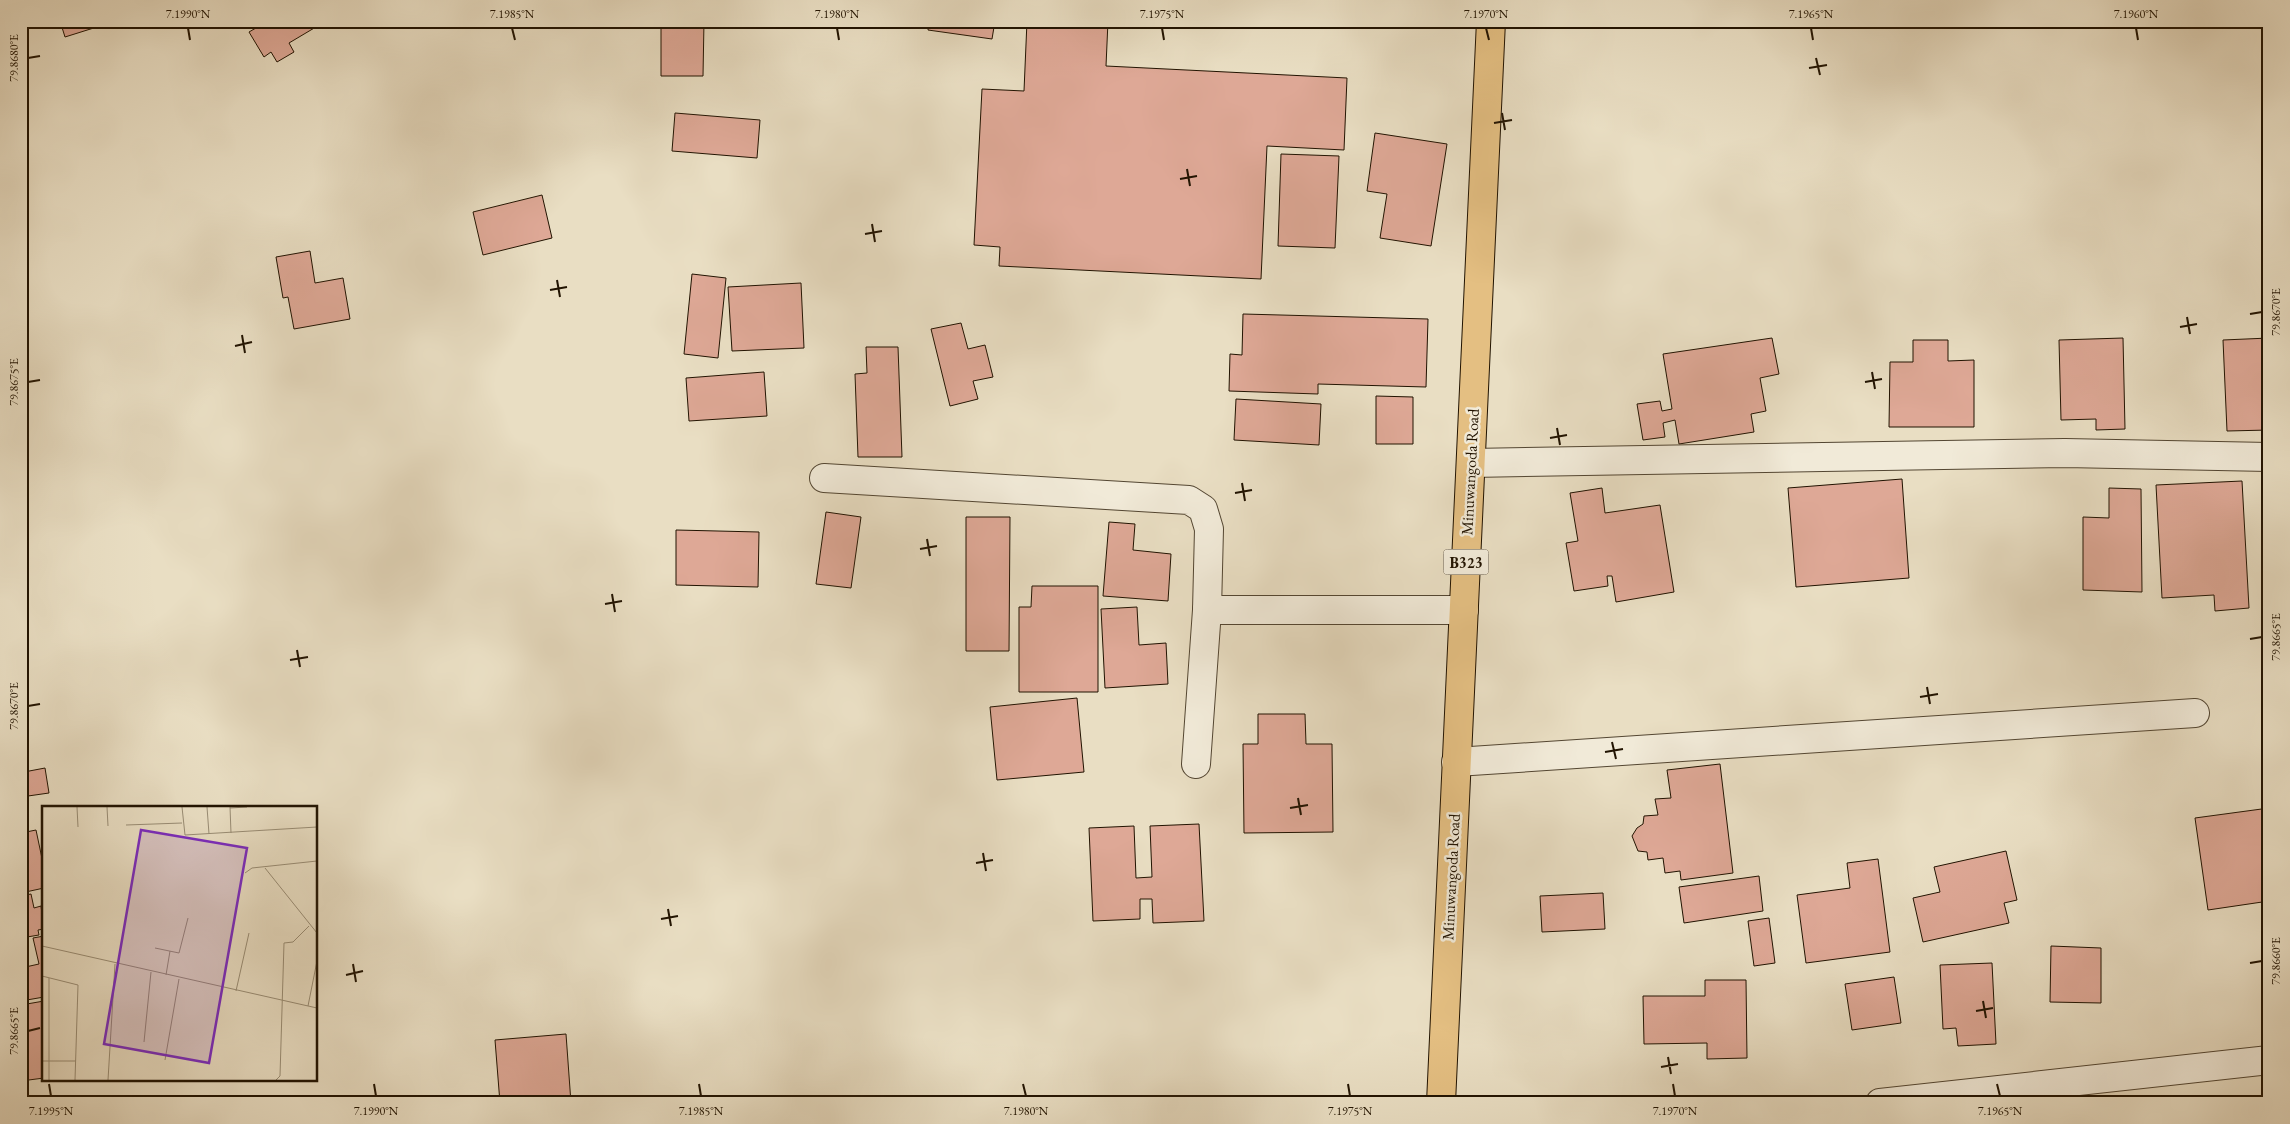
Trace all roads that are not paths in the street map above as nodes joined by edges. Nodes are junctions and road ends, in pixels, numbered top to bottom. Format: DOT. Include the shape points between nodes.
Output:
graph roads {
  1 [pos="1491,21"];
  2 [pos="2269,456"];
  3 [pos="1471,463"];
  4 [pos="824,478"];
  5 [pos="1207,610"];
  6 [pos="1464,610"];
  7 [pos="2195,713"];
  8 [pos="1456,762"];
  9 [pos="1196,764"];
  10 [pos="2269,1060"];
  11 [pos="1441,1103"];
  12 [pos="1880,1103"];
  1 -- 3 [label="main road, Minuwangoda Road / B323"];
  2 -- 3 [label="street" via="2065,453"];
  3 -- 6 [label="main road, Minuwangoda Road / B323"];
  4 -- 5 [label="street" via="1189,500 1203,509 1209,529"];
  5 -- 6 [label="street"];
  5 -- 9 [label="street"];
  6 -- 8 [label="main road, Minuwangoda Road / B323"];
  7 -- 8 [label="street"];
  8 -- 11 [label="main road, Minuwangoda Road / B323"];
  10 -- 12 [label="street"];
}
